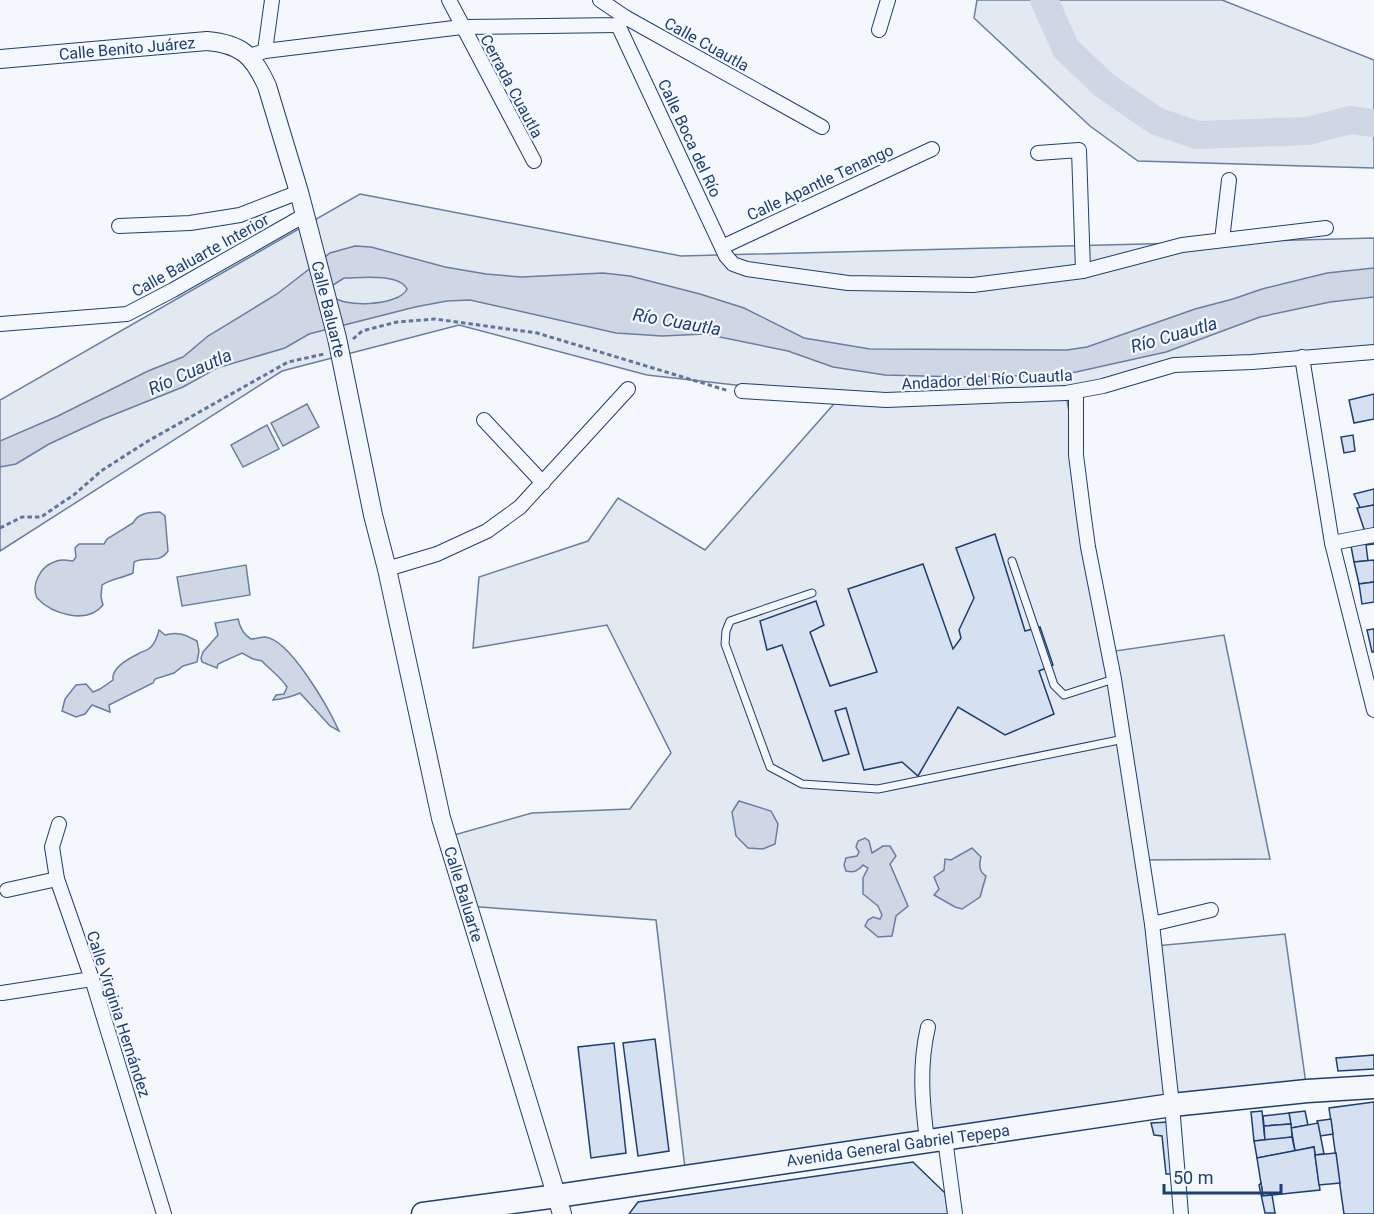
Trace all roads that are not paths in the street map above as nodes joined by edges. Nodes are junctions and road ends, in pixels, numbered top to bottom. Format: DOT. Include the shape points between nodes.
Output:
graph roads {
  1 [pos="272,0"];
  2 [pos="449,0"];
  3 [pos="600,0"];
  4 [pos="883,2"];
  5 [pos="621,21"];
  6 [pos="462,27"];
  7 [pos="879,30"];
  8 [pos="258,54"];
  9 [pos="0,59"];
  10 [pos="822,127"];
  11 [pos="932,149"];
  12 [pos="1038,153"];
  13 [pos="534,161"];
  14 [pos="1229,180"];
  15 [pos="299,192"];
  16 [pos="305,215"];
  17 [pos="118,226"];
  18 [pos="1326,228"];
  19 [pos="1222,240"];
  20 [pos="722,247"];
  21 [pos="1083,271"];
  22 [pos="0,324"];
  23 [pos="1374,352"];
  24 [pos="1302,357"];
  25 [pos="628,389"];
  26 [pos="742,391"];
  27 [pos="1076,392"];
  28 [pos="483,420"];
  29 [pos="543,483"];
  30 [pos="1374,535"];
  31 [pos="1332,543"];
  32 [pos="1012,561"];
  33 [pos="387,569"];
  34 [pos="812,593"];
  35 [pos="1114,679"];
  36 [pos="1374,710"];
  37 [pos="1124,739"];
  38 [pos="59,824"];
  39 [pos="57,879"];
  40 [pos="7,890"];
  41 [pos="1211,910"];
  42 [pos="1152,924"];
  43 [pos="92,979"];
  44 [pos="2,993"];
  45 [pos="928,1027"];
  46 [pos="1374,1087"];
  47 [pos="1173,1105"];
  48 [pos="936,1140"];
  49 [pos="560,1205"];
  50 [pos="164,1214"];
  51 [pos="423,1214"];
  52 [pos="955,1214"];
  53 [pos="1181,1214"];
  1 -- 8 [label="street"];
  2 -- 6 [label="street, Cerrada Cuautla"];
  3 -- 5 [label="street"];
  4 -- 7 [label="street"];
  5 -- 6 [label="street, Calle Cuautla"];
  5 -- 10 [label="street, Calle Cuautla"];
  5 -- 20 [label="street, Calle Boca del Río"];
  6 -- 8 [label="street, Calle Cuautla"];
  6 -- 13 [label="street, Cerrada Cuautla"];
  8 -- 9 [label="street, Calle Benito Juárez" via="224,42 207,41"];
  8 -- 15 [label="street, Calle Baluarte"];
  11 -- 20 [label="street, Calle Apantle Tenango"];
  12 -- 21 [label="street" via="1079,150"];
  14 -- 19 [label="street"];
  15 -- 16 [label="street, Calle Baluarte"];
  15 -- 17 [label="street" via="240,215 190,223"];
  16 -- 22 [label="street, Calle Baluarte Interior" via="127,314"];
  16 -- 33 [label="street, Calle Baluarte" via="337,338"];
  18 -- 19 [label="street"];
  19 -- 21 [label="street" via="1182,245"];
  20 -- 21 [label="street, Calle Boca del Río" via="733,264 747,269 848,283 972,285"];
  23 -- 24 [label="street, Andador del Río Cuautla"];
  24 -- 27 [label="street, Andador del Río Cuautla" via="1174,365"];
  24 -- 31 [label="street"];
  25 -- 29 [label="street"];
  26 -- 27 [label="street, Andador del Río Cuautla" via="886,400"];
  27 -- 35 [label="street" via="1076,455 1085,528"];
  28 -- 29 [label="street"];
  29 -- 33 [label="street" via="520,507 487,531 437,554"];
  30 -- 31 [label="street"];
  31 -- 36 [label="street"];
  32 -- 35 [label="lane" via="1054,685 1064,695"];
  33 -- 49 [label="street, Calle Baluarte" via="441,818"];
  34 -- 37 [label="lane" via="730,621 725,644 770,767 802,784 878,789"];
  35 -- 37 [label="street"];
  37 -- 42 [label="street"];
  38 -- 39 [label="street, Calle Virginia Hernández" via="52,847"];
  39 -- 40 [label="street"];
  39 -- 43 [label="street, Calle Virginia Hernández"];
  41 -- 42 [label="street"];
  42 -- 47 [label="street"];
  43 -- 44 [label="street"];
  43 -- 50 [label="street, Calle Virginia Hernández"];
  45 -- 48 [label="street" via="922,1052 922,1094"];
  46 -- 47 [label="main road, Avenida General Gabriel Tepepa"];
  47 -- 48 [label="main road, Avenida General Gabriel Tepepa"];
  47 -- 53 [label="street"];
  48 -- 49 [label="main road, Avenida General Gabriel Tepepa"];
  48 -- 52 [label="street"];
  49 -- 51 [label="main road, Avenida General Gabriel Tepepa"];
}
